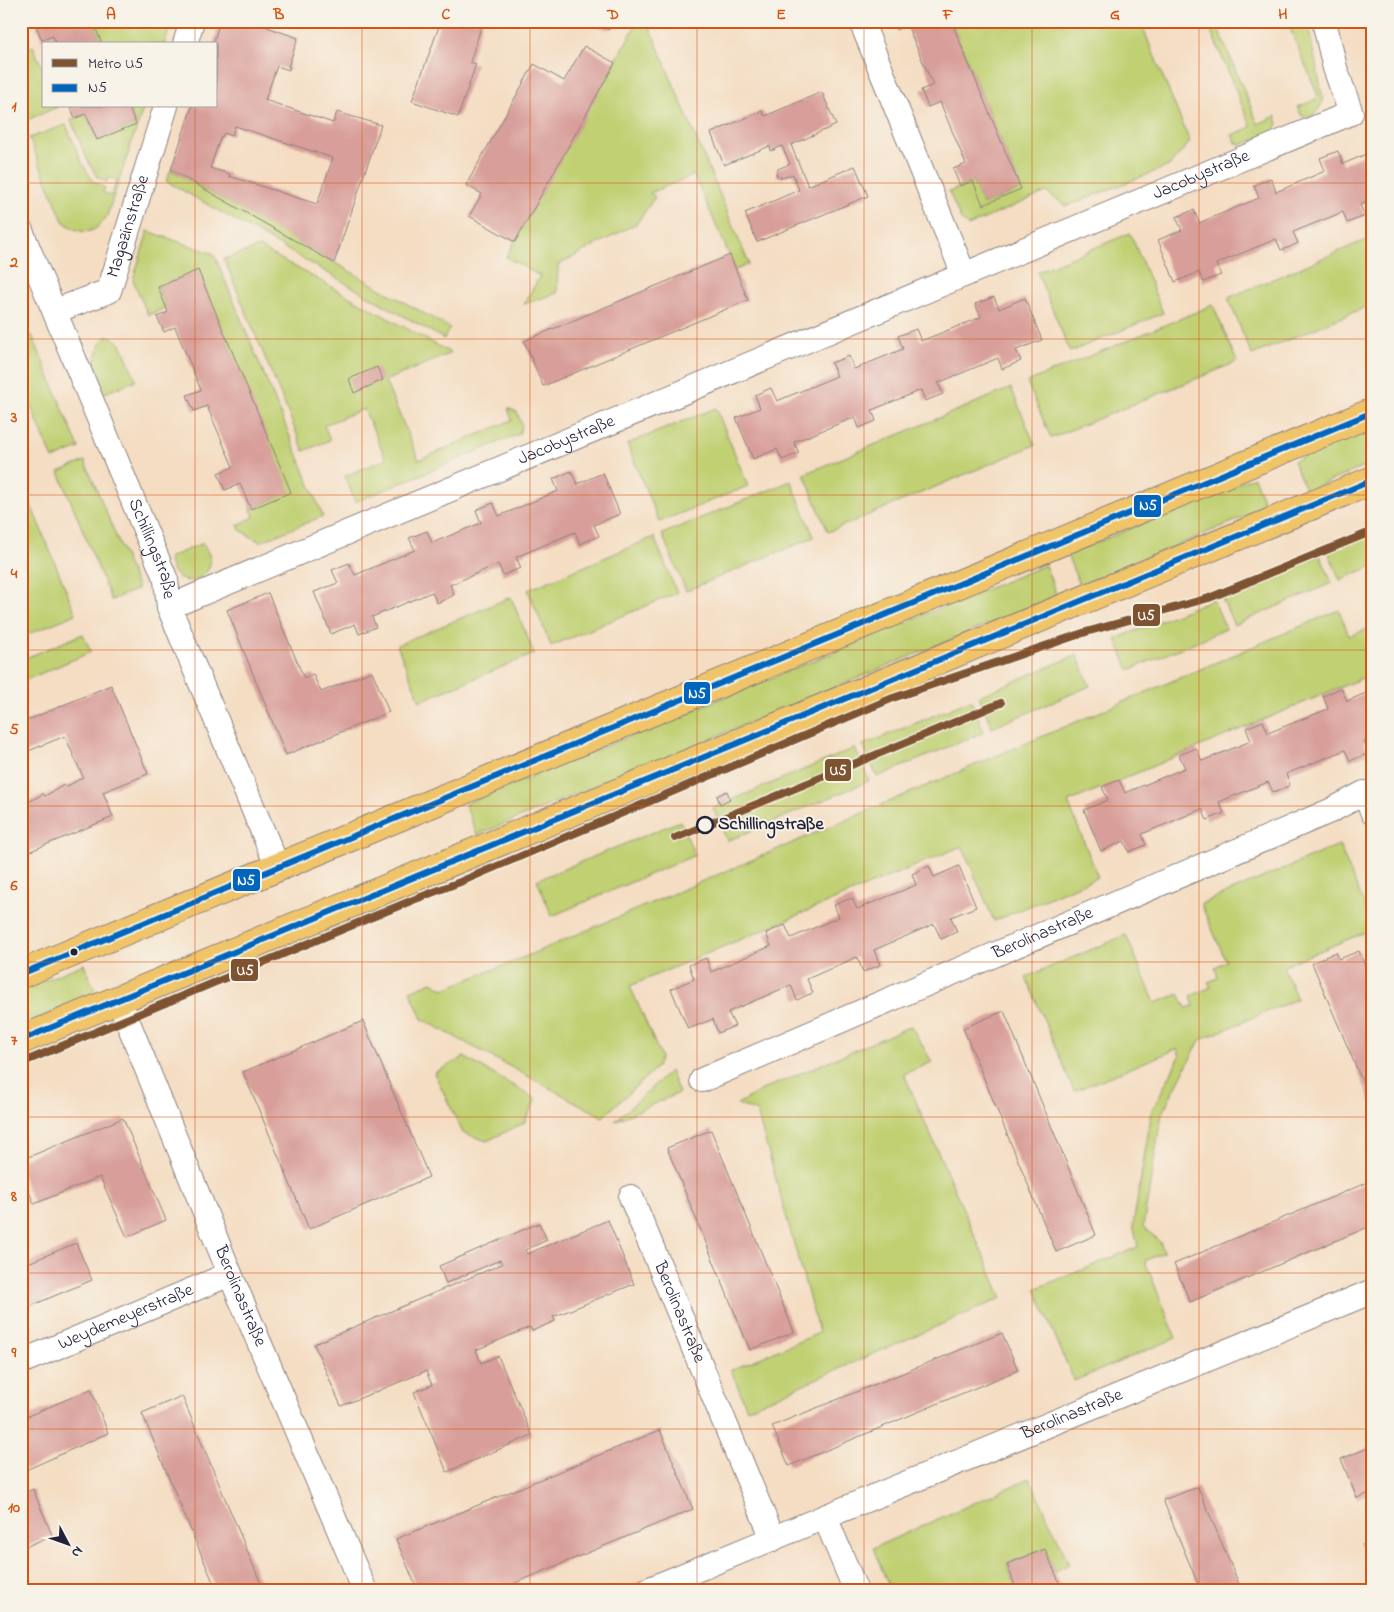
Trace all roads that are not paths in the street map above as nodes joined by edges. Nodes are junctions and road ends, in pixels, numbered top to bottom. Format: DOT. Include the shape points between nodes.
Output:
graph roads {
  1 [pos="192,21"];
  2 [pos="861,21"];
  3 [pos="1324,21"];
  4 [pos="186,42"];
  5 [pos="165,108"];
  6 [pos="21,231"];
  7 [pos="964,275"];
  8 [pos="55,311"];
  9 [pos="1373,412"];
  10 [pos="1373,480"];
  11 [pos="169,608"];
  12 [pos="1373,813"];
  13 [pos="278,868"];
  14 [pos="21,974"];
  15 [pos="119,1000"];
  16 [pos="21,1040"];
  17 [pos="702,1080"];
  18 [pos="631,1197"];
  19 [pos="230,1274"];
  20 [pos="1373,1291"];
  21 [pos="21,1362"];
  22 [pos="825,1517"];
  23 [pos="773,1539"];
  24 [pos="365,1591"];
  25 [pos="646,1591"];
  26 [pos="856,1591"];
  1 -- 4 [label="street"];
  2 -- 7 [label="street"];
  3 -- 7 [label="street, Jacobystraße" via="1335,68 1351,113"];
  5 -- 8 [label="street, Magazinstraße" via="109,291"];
  6 -- 8 [label="street, Schillingstraße"];
  7 -- 11 [label="street, Jacobystraße"];
  8 -- 11 [label="street, Schillingstraße" via="166,580"];
  9 -- 13 [label="main road"];
  10 -- 15 [label="main road"];
  11 -- 13 [label="street, Schillingstraße"];
  12 -- 17 [label="street, Berolinastraße" via="1364,793 1321,815"];
  13 -- 14 [label="main road"];
  15 -- 16 [label="main road"];
  15 -- 19 [label="street, Berolinastraße"];
  18 -- 23 [label="street, Berolinastraße"];
  19 -- 21 [label="street, Weydemeyerstraße"];
  19 -- 24 [label="street, Berolinastraße"];
  20 -- 22 [label="street, Berolinastraße"];
  22 -- 23 [label="street, Berolinastraße"];
  22 -- 26 [label="street"];
  23 -- 25 [label="street, Berolinastraße"];
}
